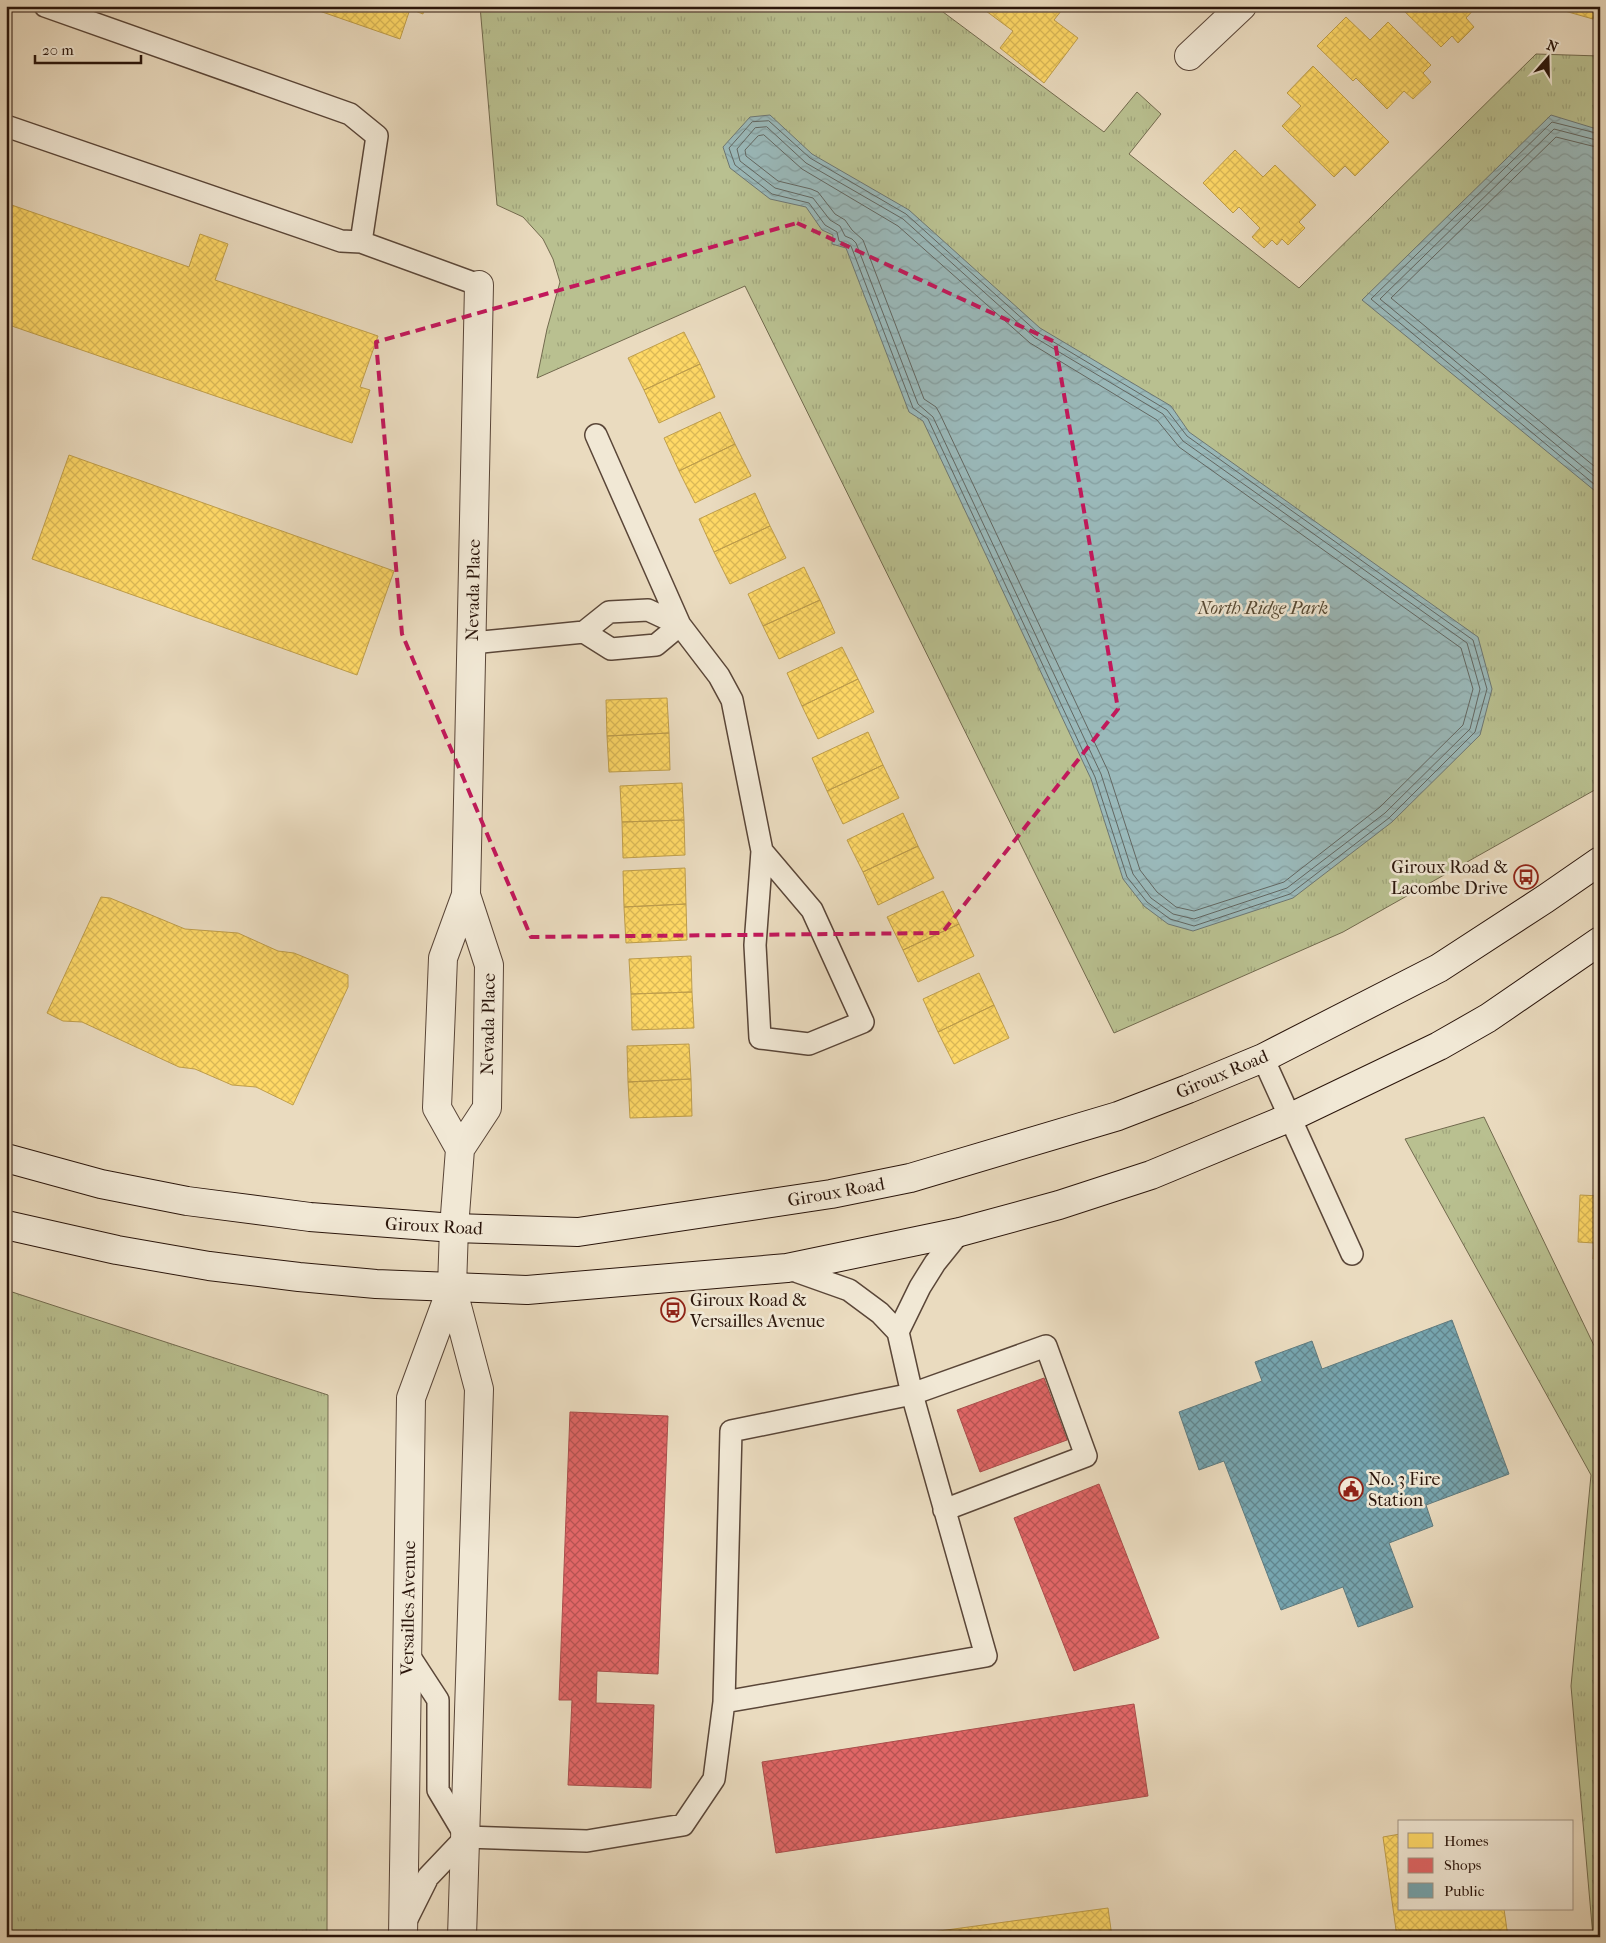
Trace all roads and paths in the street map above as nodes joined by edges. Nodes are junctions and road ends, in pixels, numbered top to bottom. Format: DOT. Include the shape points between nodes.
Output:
graph roads {
  1 [pos="45,6"];
  2 [pos="1242,6"];
  3 [pos="1189,56"];
  4 [pos="6,126"];
  5 [pos="361,242"];
  6 [pos="479,285"];
  7 [pos="596,435"];
  8 [pos="680,624"];
  9 [pos="584,632"];
  10 [pos="472,643"];
  11 [pos="762,851"];
  12 [pos="1600,861"];
  13 [pos="466,895"];
  14 [pos="1600,941"];
  15 [pos="1263,1058"];
  16 [pos="1290,1117"];
  17 [pos="460,1149"];
  18 [pos="6,1158"];
  19 [pos="6,1225"];
  20 [pos="454,1228"];
  21 [pos="960,1232"];
  22 [pos="1352,1254"];
  23 [pos="787,1268"];
  24 [pos="452,1287"];
  25 [pos="898,1332"];
  26 [pos="912,1394"];
  27 [pos="944,1510"];
  28 [pos="408,1654"];
  29 [pos="724,1702"];
  30 [pos="466,1837"];
  31 [pos="403,1932"];
  32 [pos="462,1937"];
  1 -- 5 [label="lane" via="350,114 377,136"];
  2 -- 3 [label="main road"];
  4 -- 5 [label="lane" via="341,241"];
  5 -- 6 [label="lane"];
  6 -- 10 [label="main road, Nevada Place"];
  7 -- 8 [label="lane"];
  8 -- 9 [label="lane" via="648,610 608,612"];
  8 -- 9 [label="lane" via="656,645 610,649"];
  8 -- 11 [label="lane" via="719,676 732,700"];
  9 -- 10 [label="lane"];
  10 -- 13 [label="main road, Nevada Place"];
  11 -- 11 [label="lane" via="755,945 760,1038 809,1044 863,1022 812,910"];
  12 -- 15 [label="main road, Giroux Road" via="1439,968"];
  13 -- 17 [label="main road, Nevada Place" via="443,958 437,1108"];
  13 -- 17 [label="main road, Nevada Place" via="489,965 487,1108"];
  14 -- 16 [label="main road" via="1502,1008 1439,1046"];
  15 -- 16 [label="lane"];
  15 -- 20 [label="main road, Giroux Road" via="1118,1116 910,1178 831,1194 578,1232"];
  16 -- 21 [label="main road" via="1151,1175 1060,1205"];
  16 -- 22 [label="lane"];
  17 -- 20 [label="main road, Nevada Place"];
  18 -- 20 [label="main road, Giroux Road" via="101,1184 187,1201 310,1218"];
  19 -- 24 [label="main road" via="117,1250 209,1266 376,1284"];
  20 -- 24 [label="main road, Versailles Avenue"];
  21 -- 23 [label="main road"];
  21 -- 25 [label="lane" via="920,1287"];
  23 -- 24 [label="main road" via="546,1289"];
  23 -- 25 [label="lane" via="849,1290 880,1313"];
  24 -- 28 [label="main road, Versailles Avenue" via="411,1398"];
  24 -- 30 [label="main road, Versailles Avenue" via="478,1389"];
  25 -- 26 [label="lane"];
  26 -- 27 [label="lane"];
  26 -- 27 [label="lane" via="1046,1346 1086,1456"];
  26 -- 29 [label="lane" via="731,1431"];
  27 -- 29 [label="lane" via="986,1656"];
  28 -- 30 [label="lane" via="438,1700 438,1790"];
  28 -- 31 [label="main road, Versailles Avenue"];
  29 -- 30 [label="lane" via="714,1779 683,1825 587,1841"];
  30 -- 31 [label="lane" via="428,1877"];
  30 -- 32 [label="main road, Versailles Avenue"];
}
